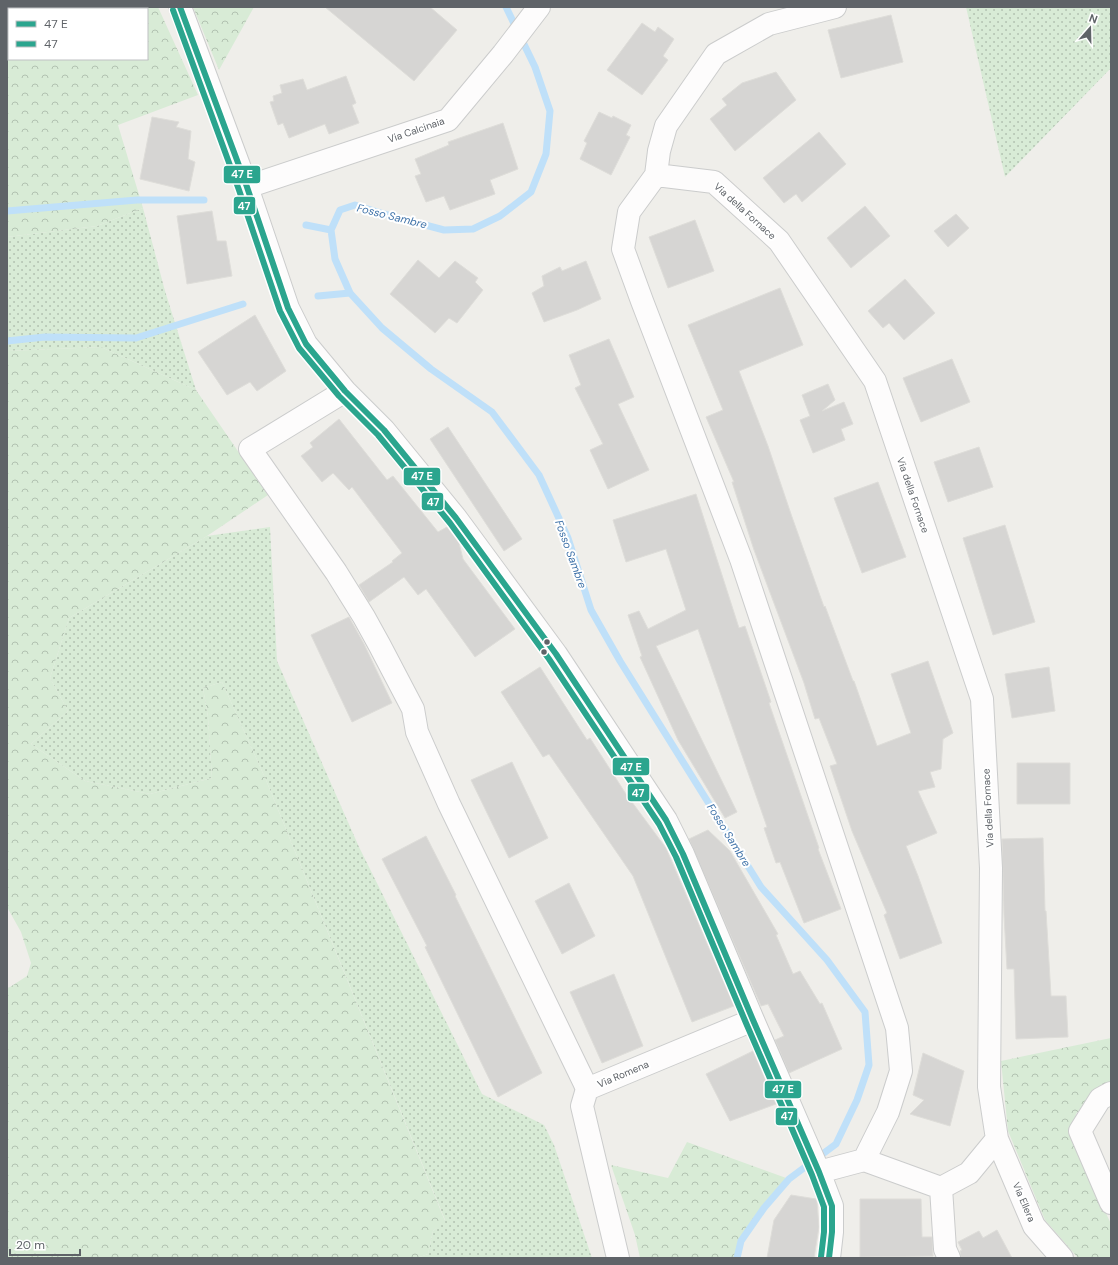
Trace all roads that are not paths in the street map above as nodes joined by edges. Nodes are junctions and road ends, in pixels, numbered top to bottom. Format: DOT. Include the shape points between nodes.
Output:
graph roads {
  1 [pos="180,7"];
  2 [pos="835,7"];
  3 [pos="534,14"];
  4 [pos="656,175"];
  5 [pos="247,187"];
  6 [pos="345,391"];
  7 [pos="753,1020"];
  8 [pos="587,1089"];
  9 [pos="1111,1093"];
  10 [pos="998,1139"];
  11 [pos="864,1160"];
  12 [pos="818,1169"];
  13 [pos="941,1188"];
  14 [pos="1111,1203"];
  15 [pos="618,1258"];
  16 [pos="829,1258"];
  17 [pos="949,1258"];
  18 [pos="1062,1258"];
  1 -- 5 [label="street"];
  2 -- 4 [label="street" via="769,24 716,54 666,126 659,150"];
  3 -- 5 [label="street, Via Calcinaia" via="448,120"];
  4 -- 10 [label="street, Via della Fornace" via="714,182 779,241 875,381 982,699 991,868 989,1087"];
  4 -- 11 [label="street" via="629,212 623,249 741,559 897,1028 902,1071 888,1112"];
  5 -- 6 [label="street" via="288,308 306,344"];
  6 -- 7 [label="street" via="384,430 456,518 556,654 666,820"];
  6 -- 8 [label="street" via="250,449 348,591 414,709 417,732 449,804"];
  7 -- 8 [label="street, Via Romena"];
  7 -- 12 [label="street"];
  8 -- 15 [label="street, Via Romena" via="582,1106"];
  9 -- 14 [label="street" via="1100,1099 1080,1131"];
  10 -- 13 [label="street" via="969,1173"];
  10 -- 18 [label="street, Via Ellera" via="1034,1226"];
  11 -- 12 [label="street"];
  11 -- 13 [label="street"];
  12 -- 16 [label="street" via="832,1206"];
  13 -- 17 [label="street" via="945,1249"];
}
